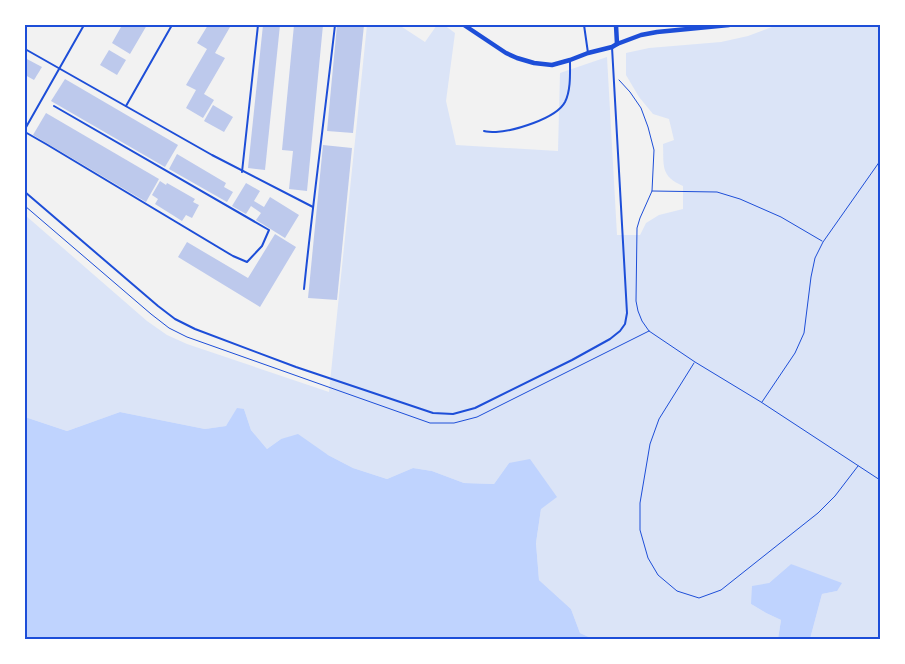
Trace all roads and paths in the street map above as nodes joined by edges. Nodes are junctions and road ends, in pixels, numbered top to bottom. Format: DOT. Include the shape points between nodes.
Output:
graph roads {
  1 [pos="84,25"];
  2 [pos="172,25"];
  3 [pos="258,25"];
  4 [pos="335,25"];
  5 [pos="464,25"];
  6 [pos="584,25"];
  7 [pos="616,25"];
  8 [pos="729,25"];
  9 [pos="617,44"];
  10 [pos="612,47"];
  11 [pos="25,49"];
  12 [pos="588,53"];
  13 [pos="570,60"];
  14 [pos="59,68"];
  15 [pos="613,73"];
  16 [pos="54,106"];
  17 [pos="126,106"];
  18 [pos="25,131"];
  19 [pos="484,132"];
  20 [pos="880,161"];
  21 [pos="242,172"];
  22 [pos="652,191"];
  23 [pos="25,192"];
  24 [pos="25,206"];
  25 [pos="313,207"];
  26 [pos="822,242"];
  27 [pos="304,289"];
  28 [pos="649,331"];
  29 [pos="695,362"];
  30 [pos="762,402"];
  31 [pos="858,466"];
  32 [pos="880,480"];
  1 -- 14 [label="lane"];
  2 -- 17 [label="lane"];
  3 -- 21 [label="lane"];
  4 -- 25 [label="lane"];
  5 -- 13 [label="street" via="517,58 552,65"];
  6 -- 12 [label="lane"];
  7 -- 9 [label="street"];
  8 -- 9 [label="street" via="657,32"];
  9 -- 10 [label="street"];
  10 -- 12 [label="street"];
  10 -- 15 [label="lane"];
  11 -- 14 [label="lane"];
  12 -- 13 [label="street"];
  13 -- 19 [label="lane" via="567,94 559,110 528,125"];
  14 -- 17 [label="lane"];
  14 -- 18 [label="lane"];
  15 -- 22 [label="path" via="641,108 648,127 654,150"];
  15 -- 23 [label="lane" via="627,313 625,324 610,339 572,360 475,408 453,414 433,413 195,329 158,306"];
  16 -- 18 [label="lane" via="269,230 262,246 247,262 233,256"];
  17 -- 21 [label="lane"];
  20 -- 26 [label="path"];
  21 -- 25 [label="lane"];
  22 -- 26 [label="path" via="717,192 781,217"];
  22 -- 28 [label="path" via="637,228 636,301"];
  24 -- 28 [label="path" via="169,328 430,423 454,423 477,417"];
  25 -- 27 [label="lane"];
  26 -- 30 [label="path" via="811,277 804,333 795,353"];
  28 -- 29 [label="path"];
  29 -- 30 [label="path"];
  29 -- 31 [label="path" via="659,419 650,444 640,503 640,530 648,558 658,575 677,591 699,598 721,590 818,513"];
  30 -- 31 [label="path"];
  31 -- 32 [label="path"];
}
